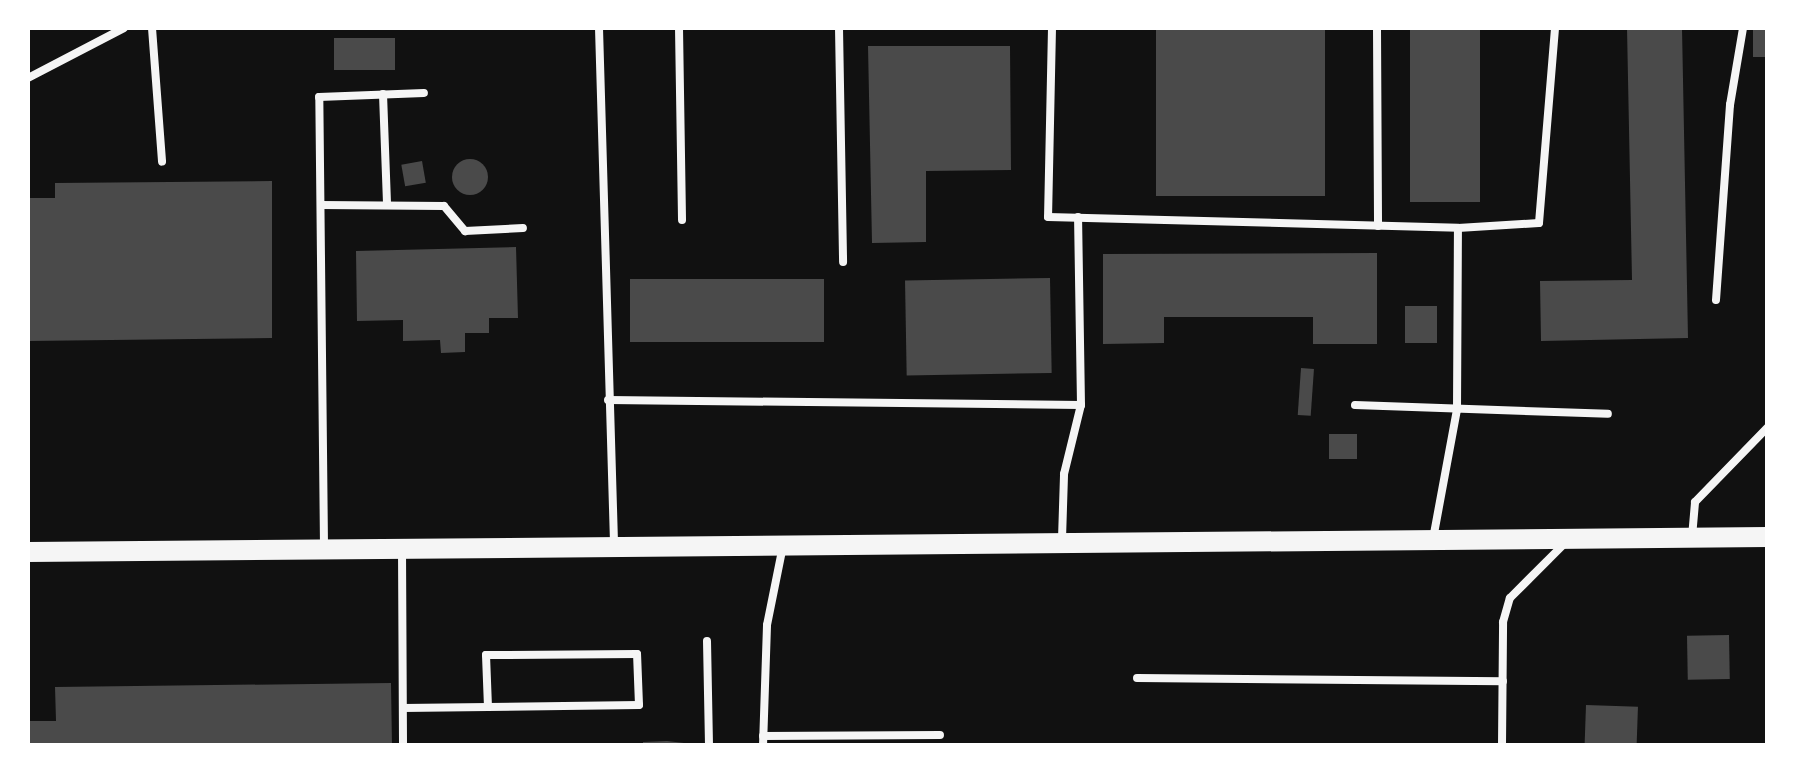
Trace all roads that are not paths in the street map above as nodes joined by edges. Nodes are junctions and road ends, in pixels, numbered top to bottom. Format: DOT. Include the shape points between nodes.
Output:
graph roads {
  1 [pos="124,28"];
  2 [pos="152,28"];
  3 [pos="599,28"];
  4 [pos="679,28"];
  5 [pos="839,28"];
  6 [pos="1052,28"];
  7 [pos="1377,28"];
  8 [pos="1554,28"];
  9 [pos="1744,28"];
  10 [pos="28,78"];
  11 [pos="424,93"];
  12 [pos="383,94"];
  13 [pos="162,162"];
  14 [pos="321,205"];
  15 [pos="387,206"];
  16 [pos="1078,217"];
  17 [pos="682,220"];
  18 [pos="1378,226"];
  19 [pos="524,228"];
  20 [pos="1458,228"];
  21 [pos="843,262"];
  22 [pos="1716,300"];
  23 [pos="608,400"];
  24 [pos="1081,405"];
  25 [pos="1355,405"];
  26 [pos="1457,410"];
  27 [pos="1608,414"];
  28 [pos="1768,427"];
  29 [pos="1692,536"];
  30 [pos="1768,537"];
  31 [pos="1570,538"];
  32 [pos="1433,539"];
  33 [pos="1062,544"];
  34 [pos="782,546"];
  35 [pos="614,548"];
  36 [pos="402,550"];
  37 [pos="324,551"];
  38 [pos="28,552"];
  39 [pos="707,641"];
  40 [pos="1137,678"];
  41 [pos="1502,680"];
  42 [pos="488,707"];
  43 [pos="403,708"];
  44 [pos="940,735"];
  45 [pos="763,741"];
  46 [pos="403,746"];
  47 [pos="709,746"];
  48 [pos="1502,746"];
  1 -- 10 [label="lane"];
  2 -- 13 [label="lane"];
  3 -- 23 [label="lane"];
  4 -- 17 [label="lane"];
  5 -- 21 [label="lane"];
  6 -- 16 [label="lane" via="1048,216"];
  7 -- 18 [label="lane"];
  8 -- 20 [label="lane" via="1539,223"];
  9 -- 22 [label="lane" via="1730,105"];
  11 -- 12 [label="lane"];
  12 -- 14 [label="lane" via="319,97"];
  12 -- 15 [label="lane"];
  14 -- 15 [label="lane"];
  14 -- 37 [label="lane"];
  15 -- 19 [label="lane" via="444,206 464,231"];
  16 -- 18 [label="lane"];
  16 -- 24 [label="lane"];
  18 -- 20 [label="lane"];
  20 -- 26 [label="lane"];
  23 -- 24 [label="lane"];
  23 -- 35 [label="lane"];
  24 -- 33 [label="lane" via="1064,474"];
  25 -- 26 [label="lane"];
  26 -- 27 [label="lane"];
  26 -- 32 [label="lane"];
  28 -- 29 [label="lane" via="1695,502"];
  29 -- 30 [label="main road"];
  29 -- 31 [label="main road"];
  31 -- 32 [label="main road"];
  31 -- 41 [label="lane" via="1510,598 1502,622"];
  32 -- 33 [label="main road"];
  33 -- 34 [label="main road"];
  34 -- 35 [label="main road"];
  34 -- 45 [label="lane" via="767,625"];
  35 -- 36 [label="main road"];
  36 -- 37 [label="main road"];
  36 -- 43 [label="lane"];
  37 -- 38 [label="main road"];
  39 -- 47 [label="lane"];
  40 -- 41 [label="lane"];
  41 -- 48 [label="lane"];
  42 -- 42 [label="lane" via="640,705 637,654 486,655"];
  42 -- 43 [label="lane"];
  43 -- 46 [label="lane"];
  44 -- 45 [label="lane"];
}
